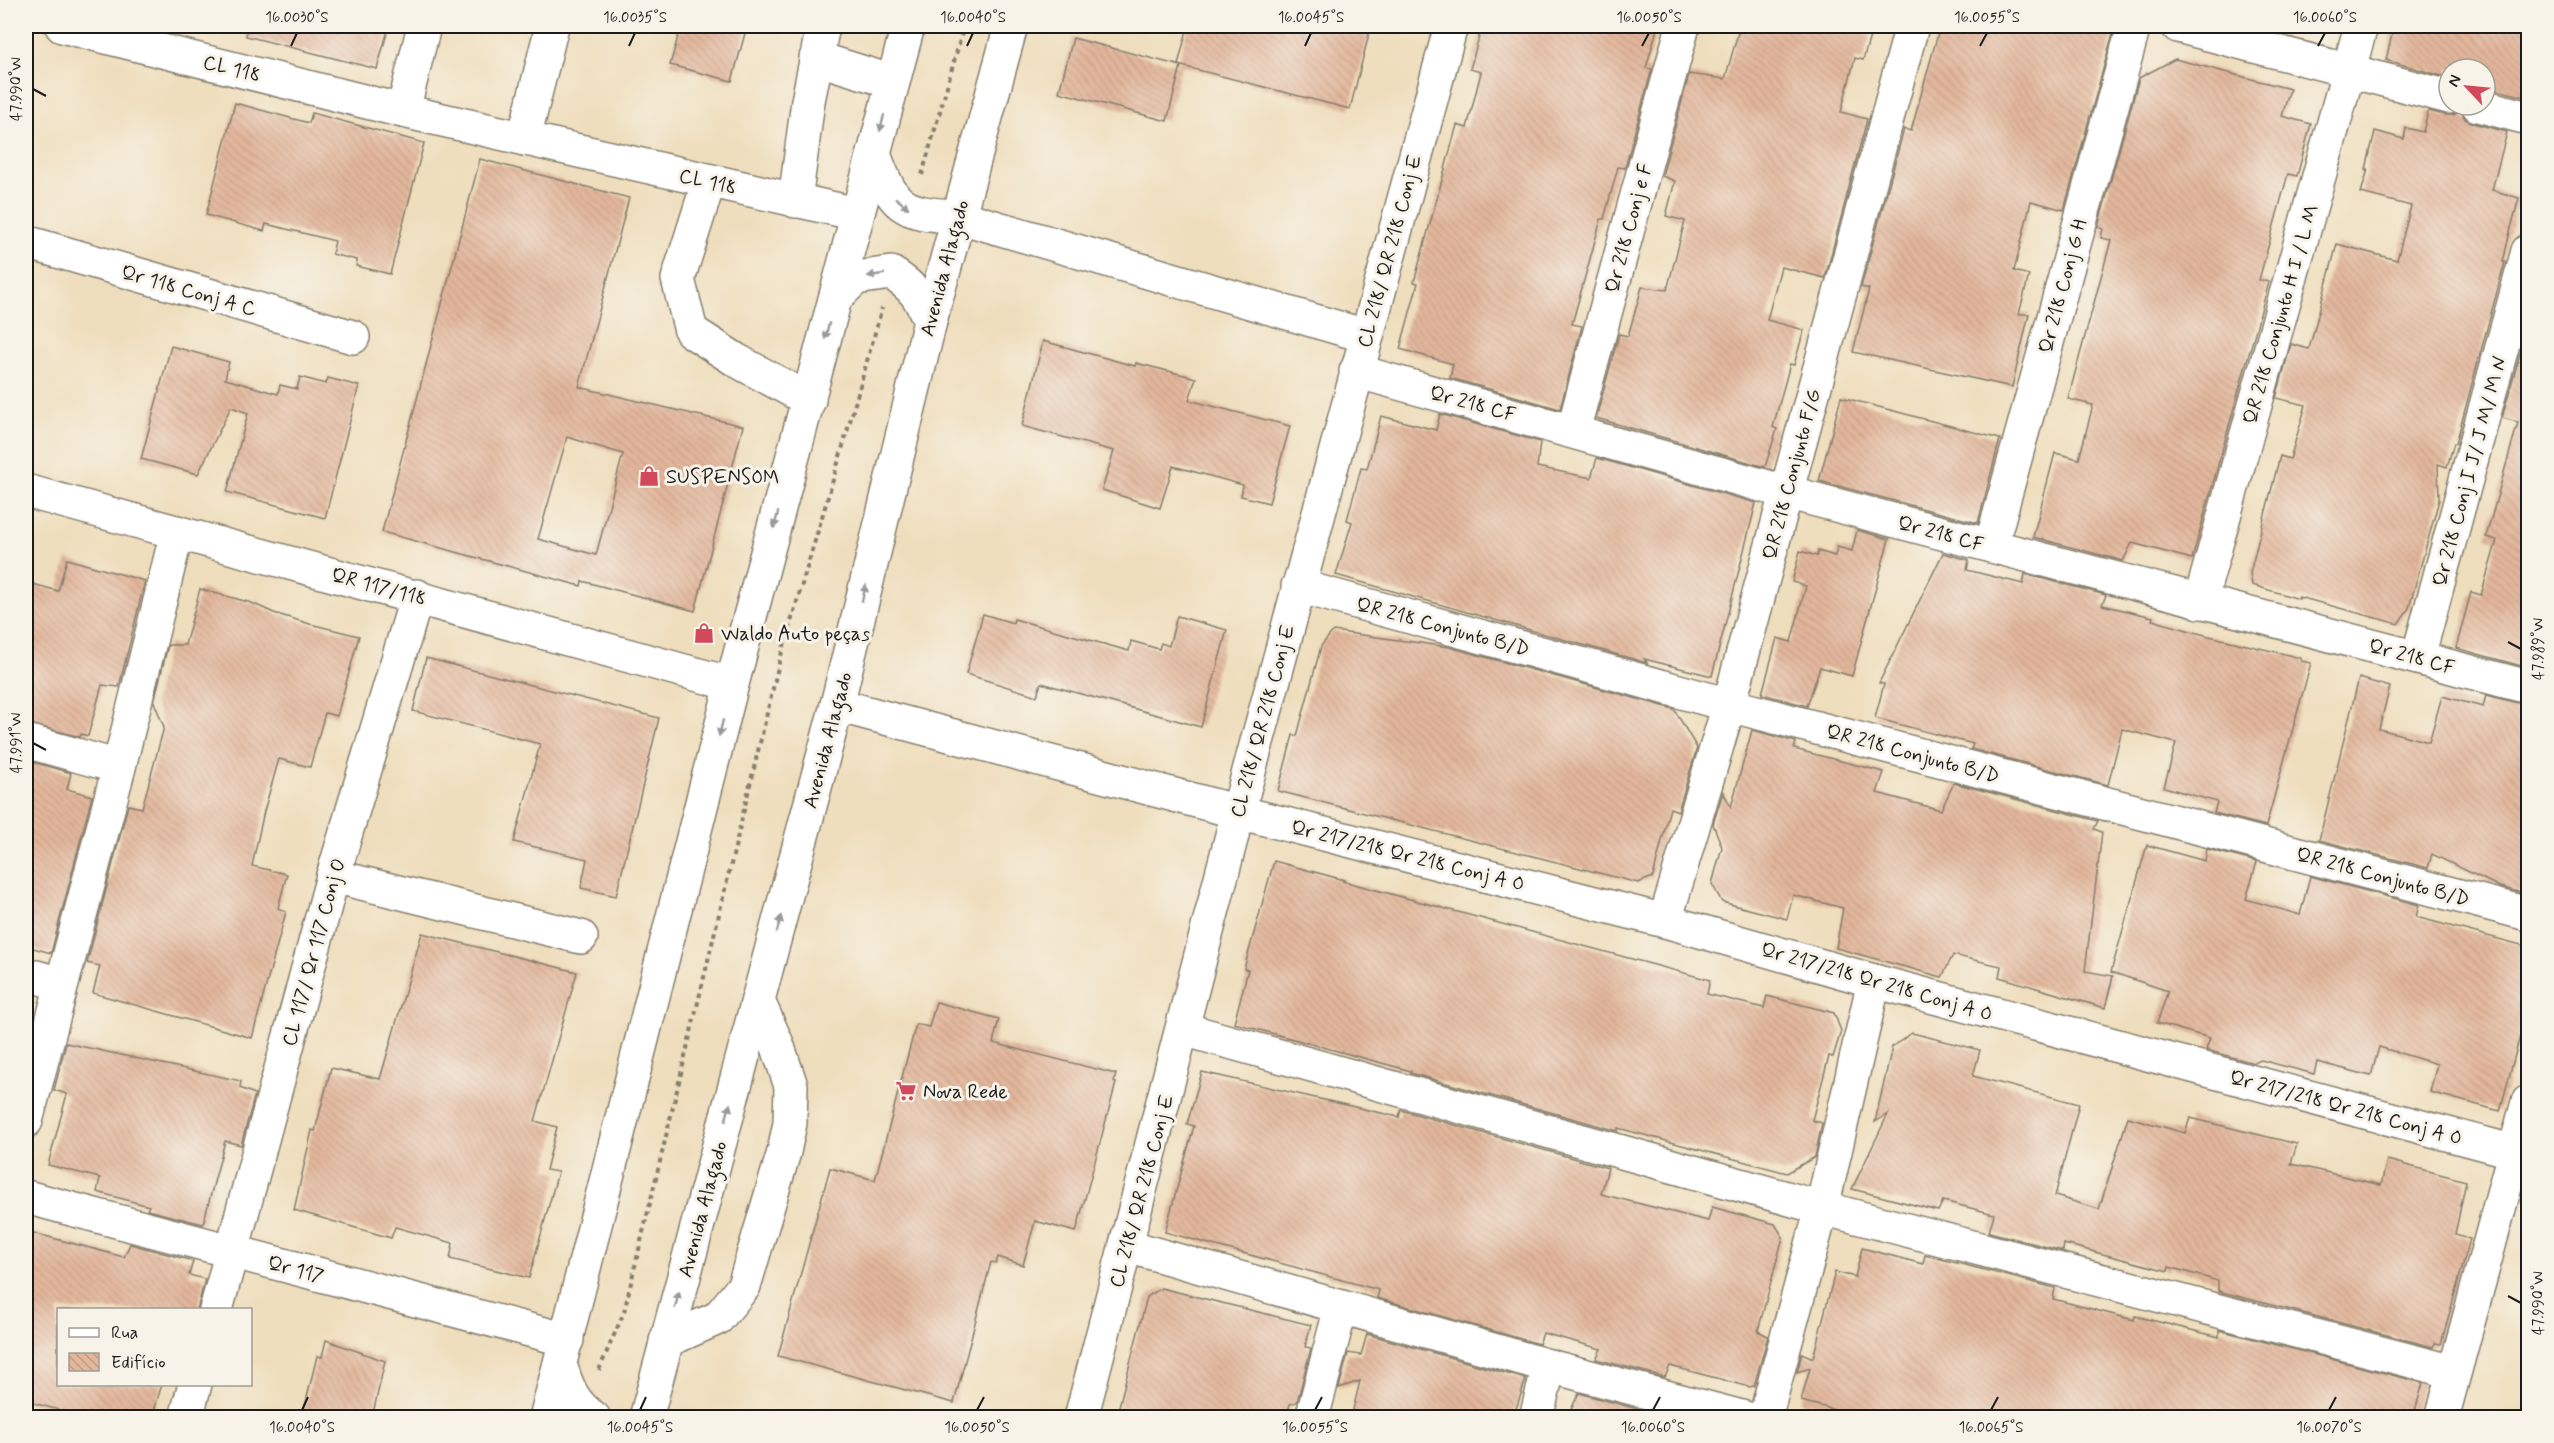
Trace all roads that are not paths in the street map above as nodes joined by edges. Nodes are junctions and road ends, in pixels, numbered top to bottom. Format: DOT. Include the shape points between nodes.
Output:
graph roads {
  1 [pos="62,26"];
  2 [pos="424,26"];
  3 [pos="552,26"];
  4 [pos="823,26"];
  5 [pos="908,26"];
  6 [pos="1011,26"];
  7 [pos="1450,26"];
  8 [pos="1683,26"];
  9 [pos="1912,26"];
  10 [pos="2134,26"];
  11 [pos="2178,26"];
  12 [pos="2361,26"];
  13 [pos="106,31"];
  14 [pos="816,58"];
  15 [pos="2348,71"];
  16 [pos="893,82"];
  17 [pos="2437,94"];
  18 [pos="2497,110"];
  19 [pos="403,111"];
  20 [pos="2529,118"];
  21 [pos="524,139"];
  22 [pos="874,154"];
  23 [pos="709,181"];
  24 [pos="795,201"];
  25 [pos="857,214"];
  26 [pos="957,216"];
  27 [pos="26,242"];
  28 [pos="2529,251"];
  29 [pos="836,297"];
  30 [pos="930,321"];
  31 [pos="1366,336"];
  32 [pos="353,337"];
  33 [pos="1356,371"];
  34 [pos="808,400"];
  35 [pos="1573,431"];
  36 [pos="26,491"];
  37 [pos="1786,492"];
  38 [pos="177,532"];
  39 [pos="1991,546"];
  40 [pos="1298,586"];
  41 [pos="417,596"];
  42 [pos="2200,602"];
  43 [pos="2418,657"];
  44 [pos="732,684"];
  45 [pos="2529,687"];
  46 [pos="837,705"];
  47 [pos="1729,705"];
  48 [pos="26,741"];
  49 [pos="119,766"];
  50 [pos="1238,812"];
  51 [pos="333,876"];
  52 [pos="2529,914"];
  53 [pos="1665,921"];
  54 [pos="581,937"];
  55 [pos="26,974"];
  56 [pos="1874,981"];
  57 [pos="61,984"];
  58 [pos="758,1001"];
  59 [pos="1183,1029"];
  60 [pos="2529,1102"];
  61 [pos="26,1121"];
  62 [pos="2515,1152"];
  63 [pos="26,1197"];
  64 [pos="1822,1208"];
  65 [pos="1126,1246"];
  66 [pos="232,1252"];
  67 [pos="1341,1307"];
  68 [pos="217,1308"];
  69 [pos="666,1341"];
  70 [pos="564,1352"];
  71 [pos="1549,1366"];
  72 [pos="2454,1372"];
  73 [pos="194,1386"];
  74 [pos="589,1414"];
  75 [pos="186,1418"];
  76 [pos="546,1418"];
  77 [pos="646,1418"];
  78 [pos="1081,1418"];
  79 [pos="1312,1418"];
  80 [pos="1536,1418"];
  81 [pos="1745,1418"];
  82 [pos="1766,1418"];
  83 [pos="2442,1418"];
  1 -- 13 [label="street, CL 118"];
  2 -- 19 [label="street"];
  3 -- 21 [label="street"];
  4 -- 14 [label="street"];
  5 -- 16 [label="street"];
  6 -- 26 [label="street, Avenida Alagado"];
  7 -- 31 [label="street, CL 218/ QR 218 Conj E"];
  8 -- 35 [label="street, Qr 218 Conj e F"];
  9 -- 37 [label="street, QR 218 Conjunto F/G"];
  10 -- 39 [label="street, Qr 218 Conj G H"];
  11 -- 15 [label="street"];
  12 -- 15 [label="street, QR 218 Conjunto H I / L M"];
  13 -- 19 [label="street, CL 118"];
  14 -- 16 [label="street"];
  14 -- 24 [label="street"];
  15 -- 17 [label="street"];
  15 -- 42 [label="street, QR 218 Conjunto H I / L M"];
  16 -- 22 [label="street, one-way"];
  18 -- 20 [label="street"];
  19 -- 21 [label="street, CL 118"];
  21 -- 23 [label="street, CL 118"];
  22 -- 25 [label="street"];
  22 -- 26 [label="street, one-way" via="887,189 901,204 912,211"];
  23 -- 24 [label="street, CL 118"];
  23 -- 34 [label="street" via="678,279 692,331"];
  24 -- 25 [label="street, CL 118"];
  25 -- 29 [label="street"];
  26 -- 30 [label="street, Avenida Alagado"];
  26 -- 31 [label="street"];
  27 -- 32 [label="street, Qr 118 Conj A C"];
  28 -- 43 [label="street, Qr 218 Conj I J/ J M/ M N"];
  30 -- 29 [label="street, one-way" via="918,295 891,273 856,278"];
  29 -- 34 [label="street, one-way"];
  46 -- 30 [label="street, Avenida Alagado, one-way"];
  31 -- 33 [label="street, CL 218/ QR 218 Conj E"];
  33 -- 35 [label="street, Qr 218 CF"];
  33 -- 40 [label="street, CL 218/ QR 218 Conj E"];
  34 -- 44 [label="street, one-way"];
  35 -- 37 [label="street, Qr 218 CF"];
  36 -- 38 [label="street, QR 117/118"];
  37 -- 39 [label="street, Qr 218 CF"];
  37 -- 47 [label="street, QR 218 Conjunto F/G"];
  38 -- 41 [label="street, QR 117/118"];
  38 -- 49 [label="street"];
  39 -- 42 [label="street, Qr 218 CF"];
  40 -- 47 [label="street, QR 218 Conjunto B/D"];
  40 -- 50 [label="street, CL 218/ QR 218 Conj E"];
  41 -- 44 [label="street, QR 117/118"];
  41 -- 51 [label="street, CL 117/ Qr 117 Conj O"];
  42 -- 43 [label="street, Qr 218 CF"];
  43 -- 45 [label="street, Qr 218 CF"];
  44 -- 70 [label="street, one-way"];
  46 -- 50 [label="street, Qr 217/218 Qr 218 Conj A O"];
  58 -- 46 [label="street, Avenida Alagado, one-way"];
  47 -- 52 [label="street, QR 218 Conjunto B/D"];
  47 -- 53 [label="street, QR 218 Conjunto F/G"];
  48 -- 49 [label="street"];
  49 -- 57 [label="street"];
  50 -- 53 [label="street, Qr 217/218 Qr 218 Conj A O"];
  50 -- 59 [label="street, CL 218/ QR 218 Conj E"];
  51 -- 54 [label="street"];
  51 -- 66 [label="street, CL 117/ Qr 117 Conj O"];
  53 -- 56 [label="street, Qr 217/218 Qr 218 Conj A O"];
  55 -- 57 [label="street"];
  56 -- 62 [label="street, Qr 217/218 Qr 218 Conj A O"];
  56 -- 64 [label="street"];
  57 -- 61 [label="street"];
  69 -- 58 [label="street, Avenida Alagado, one-way"];
  58 -- 69 [label="street" via="791,1086 784,1152 744,1286 718,1318"];
  59 -- 64 [label="street"];
  59 -- 65 [label="street, CL 218/ QR 218 Conj E"];
  60 -- 62 [label="street"];
  62 -- 72 [label="street"];
  63 -- 66 [label="street, Qr 117"];
  64 -- 72 [label="street"];
  64 -- 82 [label="street"];
  65 -- 67 [label="street"];
  65 -- 78 [label="street, CL 218/ QR 218 Conj E"];
  66 -- 68 [label="street, CL 117/ Qr 117 Conj O"];
  66 -- 70 [label="street, Qr 117"];
  67 -- 71 [label="street"];
  67 -- 79 [label="street"];
  69 -- 77 [label="street, Avenida Alagado"];
  70 -- 74 [label="street" via="567,1387"];
  70 -- 76 [label="street"];
  71 -- 80 [label="street"];
  71 -- 81 [label="street"];
  72 -- 83 [label="street"];
  73 -- 75 [label="street"];
}
